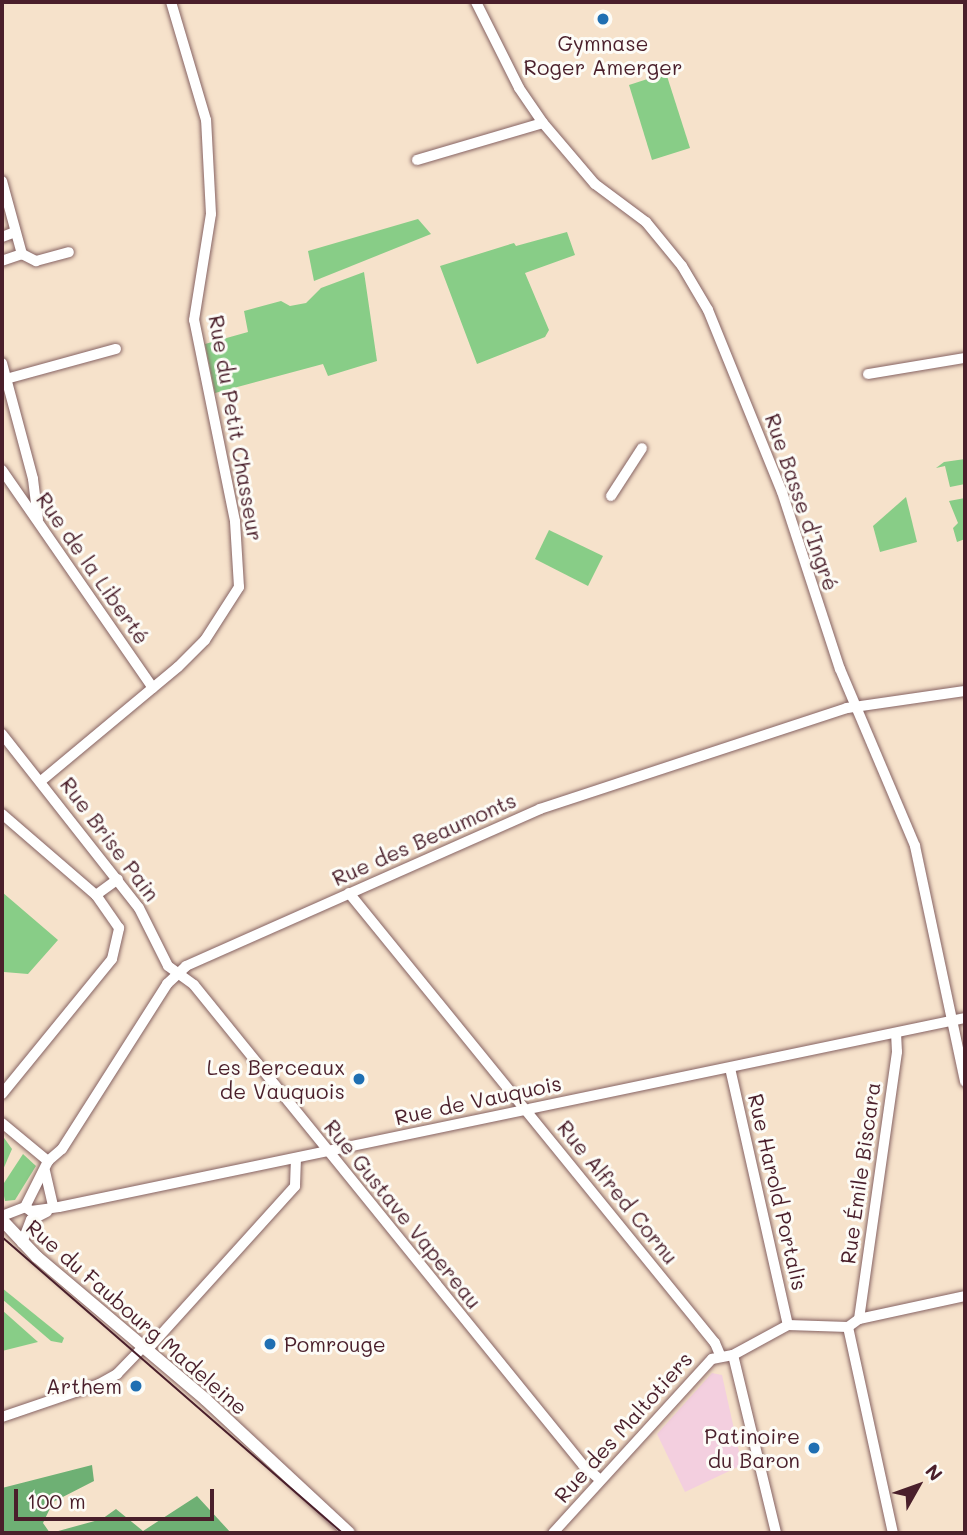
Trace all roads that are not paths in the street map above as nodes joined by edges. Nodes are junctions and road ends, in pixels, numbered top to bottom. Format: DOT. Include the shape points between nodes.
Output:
graph roads {
  1 [pos="171,2"];
  2 [pos="476,2"];
  3 [pos="543,124"];
  4 [pos="417,160"];
  5 [pos="2,181"];
  6 [pos="15,233"];
  7 [pos="2,237"];
  8 [pos="69,252"];
  9 [pos="22,254"];
  10 [pos="2,261"];
  11 [pos="116,349"];
  12 [pos="965,358"];
  13 [pos="2,363"];
  14 [pos="868,374"];
  15 [pos="6,379"];
  16 [pos="642,448"];
  17 [pos="2,470"];
  18 [pos="611,496"];
  19 [pos="38,521"];
  20 [pos="153,688"];
  21 [pos="965,691"];
  22 [pos="858,706"];
  23 [pos="2,734"];
  24 [pos="41,781"];
  25 [pos="2,814"];
  26 [pos="118,879"];
  27 [pos="349,893"];
  28 [pos="96,895"];
  29 [pos="178,972"];
  30 [pos="965,1018"];
  31 [pos="952,1021"];
  32 [pos="896,1033"];
  33 [pos="730,1068"];
  34 [pos="965,1082"];
  35 [pos="2,1094"];
  36 [pos="527,1109"];
  37 [pos="2,1123"];
  38 [pos="329,1151"];
  39 [pos="296,1158"];
  40 [pos="47,1166"];
  41 [pos="56,1206"];
  42 [pos="25,1208"];
  43 [pos="2,1218"];
  44 [pos="22,1242"];
  45 [pos="965,1296"];
  46 [pos="859,1319"];
  47 [pos="788,1325"];
  48 [pos="848,1327"];
  49 [pos="145,1348"];
  50 [pos="720,1354"];
  51 [pos="733,1354"];
  52 [pos="2,1417"];
  53 [pos="600,1480"];
  54 [pos="349,1533"];
  55 [pos="554,1533"];
  56 [pos="776,1533"];
  57 [pos="893,1533"];
  1 -- 20 [label="street, Rue du Petit Chasseur" via="206,120 211,214 194,320 235,521 239,587 205,640"];
  2 -- 3 [label="street, Rue Basse d'Ingré" via="519,88"];
  3 -- 4 [label="street"];
  3 -- 22 [label="street, Rue Basse d'Ingré" via="595,184 646,222 702,296 778,481 836,657"];
  5 -- 6 [label="street"];
  6 -- 7 [label="street"];
  6 -- 9 [label="street"];
  8 -- 9 [label="street" via="36,261"];
  9 -- 10 [label="street"];
  11 -- 15 [label="street"];
  12 -- 14 [label="street"];
  13 -- 15 [label="street"];
  15 -- 19 [label="street" via="33,480"];
  16 -- 18 [label="street"];
  17 -- 19 [label="street, Rue de la Liberté"];
  19 -- 20 [label="street, Rue de la Liberté"];
  20 -- 24 [label="street, Rue du Petit Chasseur"];
  21 -- 22 [label="street, Rue des Beaumonts"];
  22 -- 27 [label="street, Rue des Beaumonts" via="540,808"];
  22 -- 31 [label="street, Rue Basse d'Ingré" via="915,846"];
  23 -- 24 [label="street, Rue Brise Pain"];
  24 -- 26 [label="street, Rue Brise Pain"];
  25 -- 28 [label="street"];
  26 -- 28 [label="street"];
  26 -- 29 [label="street, Rue Brise Pain" via="153,930 168,966"];
  27 -- 29 [label="street, Rue des Beaumonts"];
  27 -- 36 [label="street, Rue Alfred Cornu"];
  28 -- 35 [label="street" via="119,928 112,959"];
  29 -- 38 [label="street, Rue Gustave Vapereau" via="194,985"];
  29 -- 40 [label="street"];
  30 -- 31 [label="street, Rue de Vauquois"];
  31 -- 32 [label="street, Rue de Vauquois"];
  31 -- 34 [label="street, Rue Basse d'Ingré"];
  32 -- 33 [label="street, Rue de Vauquois"];
  32 -- 46 [label="street, Rue Émile Biscara"];
  33 -- 36 [label="street, Rue de Vauquois"];
  33 -- 47 [label="street, Rue Harold Portalis"];
  36 -- 38 [label="street, Rue de Vauquois"];
  36 -- 50 [label="street, Rue Alfred Cornu"];
  37 -- 40 [label="street"];
  38 -- 39 [label="street, Rue de Vauquois"];
  38 -- 53 [label="street, Rue Gustave Vapereau"];
  39 -- 41 [label="street, Rue de Vauquois"];
  39 -- 49 [label="street" via="295,1186"];
  40 -- 41 [label="street"];
  40 -- 42 [label="street"];
  41 -- 42 [label="street, Rue de Vauquois"];
  41 -- 44 [label="street" via="31,1220"];
  42 -- 43 [label="street, Rue de Vauquois"];
  43 -- 44 [label="street, Rue du Faubourg Madeleine"];
  44 -- 49 [label="street, Rue du Faubourg Madeleine"];
  45 -- 46 [label="street"];
  46 -- 48 [label="street"];
  47 -- 48 [label="street, Rue des Maltotiers"];
  47 -- 51 [label="street, Rue des Maltotiers"];
  48 -- 57 [label="street"];
  49 -- 52 [label="street" via="99,1384"];
  49 -- 54 [label="street, Rue du Faubourg Madeleine"];
  50 -- 51 [label="street, Rue des Maltotiers"];
  50 -- 53 [label="street, Rue des Maltotiers" via="706,1363"];
  51 -- 56 [label="street"];
  53 -- 55 [label="street, Rue des Maltotiers"];
}
